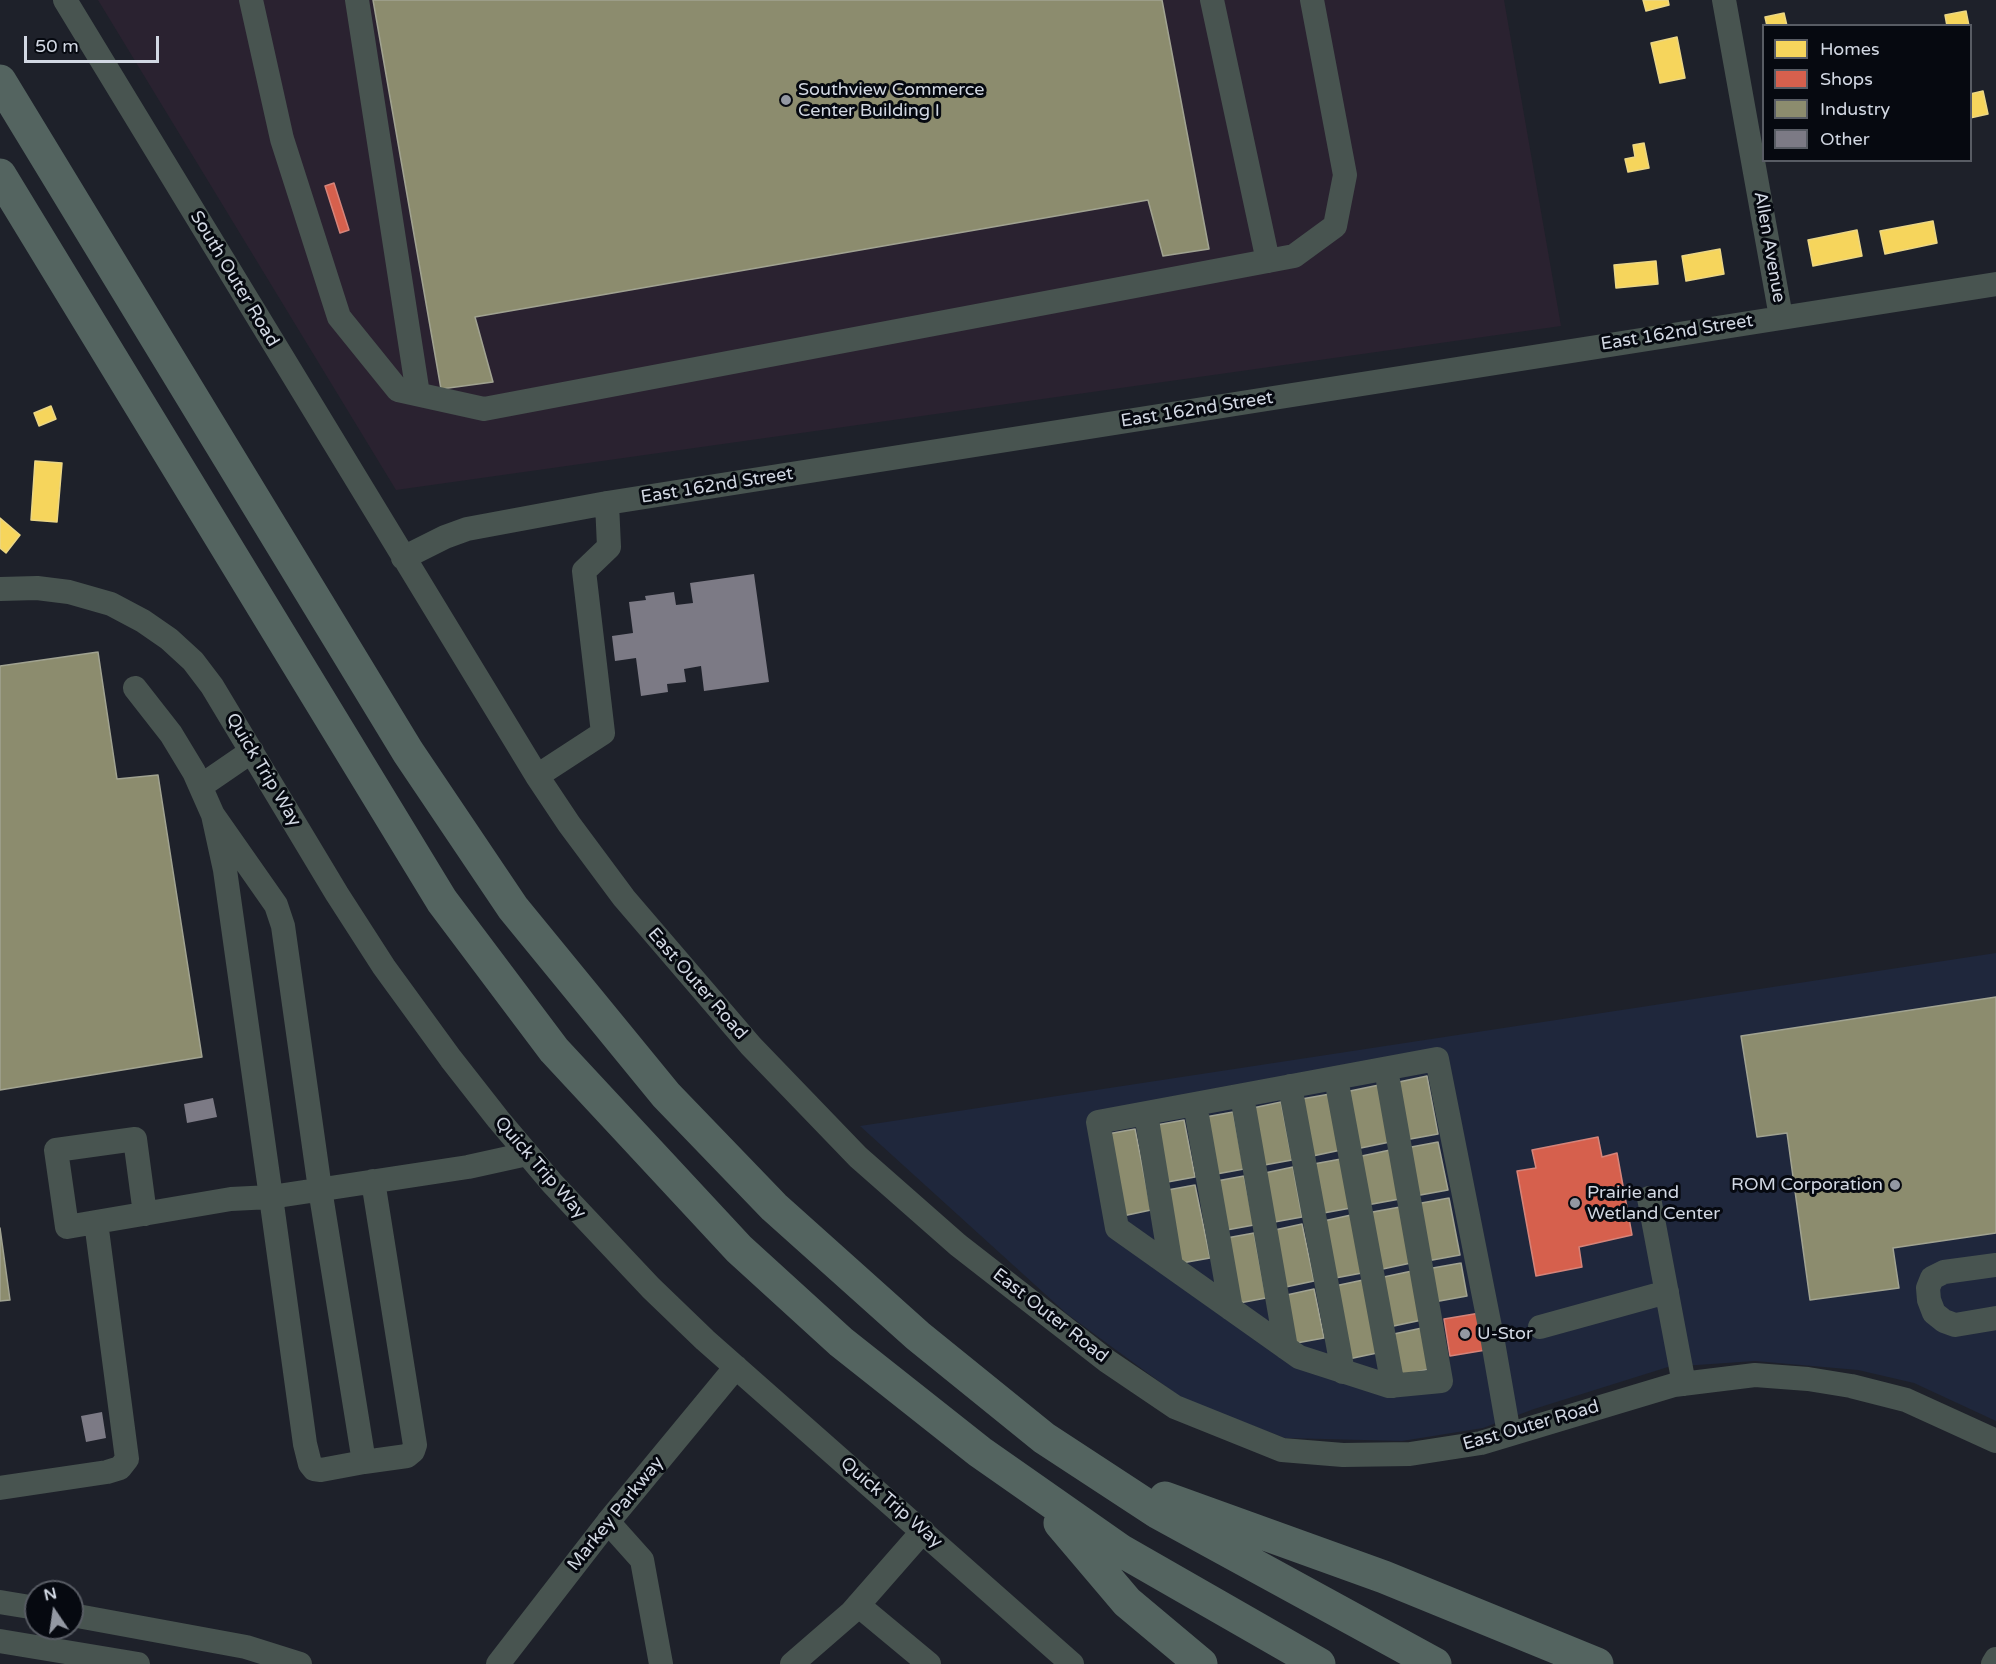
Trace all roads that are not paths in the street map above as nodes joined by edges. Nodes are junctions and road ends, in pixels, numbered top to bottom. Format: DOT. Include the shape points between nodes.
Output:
graph roads {
  1 [pos="65,0"];
  2 [pos="252,0"];
  3 [pos="357,0"];
  4 [pos="1212,0"];
  5 [pos="1312,0"];
  6 [pos="1724,0"];
  7 [pos="0,81"];
  8 [pos="0,176"];
  9 [pos="1268,261"];
  10 [pos="1996,284"];
  11 [pos="1782,317"];
  12 [pos="418,394"];
  13 [pos="607,504"];
  14 [pos="404,558"];
  15 [pos="0,589"];
  16 [pos="135,688"];
  17 [pos="252,751"];
  18 [pos="537,776"];
  19 [pos="201,786"];
  20 [pos="213,815"];
  21 [pos="1386,1069"];
  22 [pos="1336,1078"];
  23 [pos="1290,1086"];
  24 [pos="1242,1096"];
  25 [pos="1195,1104"];
  26 [pos="1146,1114"];
  27 [pos="527,1154"];
  28 [pos="373,1181"];
  29 [pos="320,1189"];
  30 [pos="271,1197"];
  31 [pos="1649,1198"];
  32 [pos="144,1214"];
  33 [pos="96,1222"];
  34 [pos="1996,1265"];
  35 [pos="1171,1266"];
  36 [pos="1667,1292"];
  37 [pos="1231,1309"];
  38 [pos="1996,1318"];
  39 [pos="1540,1327"];
  40 [pos="1286,1348"];
  41 [pos="736,1367"];
  42 [pos="1343,1372"];
  43 [pos="1684,1384"];
  44 [pos="1393,1386"];
  45 [pos="1509,1434"];
  46 [pos="1996,1441"];
  47 [pos="364,1462"];
  48 [pos="1100,1475"];
  49 [pos="1029,1487"];
  50 [pos="0,1488"];
  51 [pos="608,1522"];
  52 [pos="923,1531"];
  53 [pos="0,1602"];
  54 [pos="858,1605"];
  55 [pos="24,1606"];
  56 [pos="84,1617"];
  57 [pos="0,1641"];
  58 [pos="1996,1659"];
  59 [pos="138,1664"];
  60 [pos="300,1664"];
  61 [pos="498,1664"];
  62 [pos="661,1664"];
  63 [pos="792,1664"];
  64 [pos="929,1664"];
  65 [pos="1071,1664"];
  66 [pos="1201,1664"];
  67 [pos="1319,1664"];
  68 [pos="1435,1664"];
  69 [pos="1597,1664"];
  70 [pos="1993,1664"];
  1 -- 14 [label="street, South Outer Road"];
  2 -- 12 [label="street" via="282,139 339,317 398,390"];
  3 -- 12 [label="street"];
  4 -- 9 [label="street"];
  5 -- 9 [label="street" via="1345,175 1335,226 1294,256"];
  6 -- 11 [label="street, Allen Avenue"];
  7 -- 48 [label="highway" via="408,752 513,908 666,1095 774,1208 918,1336 1044,1438"];
  8 -- 49 [label="highway" via="442,901 554,1050 739,1249 841,1342"];
  9 -- 12 [label="street" via="484,409"];
  10 -- 11 [label="street, East 162nd Street"];
  11 -- 13 [label="street, East 162nd Street"];
  13 -- 14 [label="street, East 162nd Street" via="467,529"];
  13 -- 18 [label="street" via="609,547 584,571 603,733"];
  14 -- 18 [label="street, East Outer Road"];
  15 -- 17 [label="street, Quick Trip Way" via="69,592 143,621 193,661 213,686"];
  16 -- 19 [label="street" via="171,734"];
  17 -- 19 [label="street"];
  17 -- 27 [label="street, Quick Trip Way" via="384,967"];
  18 -- 45 [label="street, East Outer Road" via="600,866 672,957 858,1157 957,1245 1107,1360 1176,1407 1282,1450 1343,1455 1410,1454 1481,1443"];
  19 -- 20 [label="street"];
  20 -- 29 [label="street" via="280,914"];
  20 -- 30 [label="street" via="225,870"];
  21 -- 22 [label="street"];
  21 -- 44 [label="street" via="1441,1381"];
  21 -- 45 [label="street" via="1437,1059"];
  22 -- 23 [label="street"];
  22 -- 44 [label="street"];
  23 -- 24 [label="street"];
  23 -- 42 [label="street"];
  24 -- 25 [label="street"];
  24 -- 40 [label="street"];
  25 -- 26 [label="street"];
  25 -- 37 [label="street"];
  26 -- 35 [label="street"];
  26 -- 35 [label="street" via="1098,1122 1117,1228"];
  27 -- 28 [label="street"];
  27 -- 41 [label="street, Quick Trip Way" via="651,1288"];
  28 -- 29 [label="street"];
  28 -- 47 [label="street" via="415,1445 407,1456"];
  29 -- 30 [label="street"];
  29 -- 47 [label="street"];
  30 -- 32 [label="street" via="231,1199"];
  30 -- 47 [label="street" via="307,1457 314,1469 321,1470"];
  31 -- 36 [label="street"];
  32 -- 33 [label="street"];
  32 -- 33 [label="street" via="135,1139 56,1150 67,1227"];
  33 -- 50 [label="street" via="127,1459 120,1468 107,1472"];
  34 -- 38 [label="street" via="1944,1272 1932,1278 1928,1288 1934,1313 1944,1321 1954,1325"];
  35 -- 37 [label="street"];
  36 -- 39 [label="street"];
  36 -- 43 [label="street"];
  37 -- 40 [label="street"];
  40 -- 42 [label="street" via="1299,1357"];
  41 -- 51 [label="street, Markey Parkway"];
  41 -- 52 [label="street, Quick Trip Way"];
  42 -- 44 [label="street"];
  43 -- 45 [label="street, East Outer Road"];
  43 -- 46 [label="street, East Outer Road" via="1755,1376 1851,1386 1906,1400"];
  48 -- 68 [label="highway" via="1157,1512"];
  48 -- 69 [label="highway" via="1384,1577"];
  49 -- 66 [label="highway" via="1127,1602"];
  49 -- 67 [label="highway" via="1120,1550"];
  51 -- 61 [label="street, Markey Parkway"];
  51 -- 62 [label="street" via="642,1560"];
  52 -- 54 [label="street"];
  52 -- 65 [label="street, Quick Trip Way"];
  53 -- 55 [label="street"];
  54 -- 63 [label="street"];
  54 -- 64 [label="street"];
  56 -- 60 [label="street" via="246,1647"];
  57 -- 59 [label="street"];
  58 -- 70 [label="street"];
}
